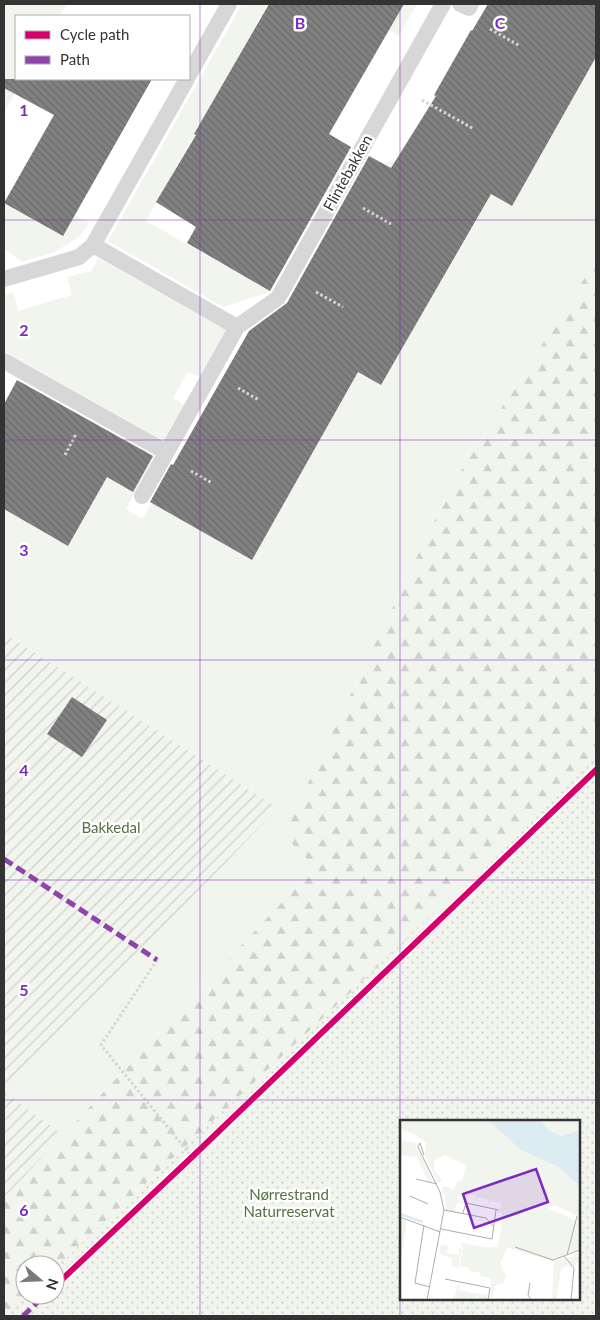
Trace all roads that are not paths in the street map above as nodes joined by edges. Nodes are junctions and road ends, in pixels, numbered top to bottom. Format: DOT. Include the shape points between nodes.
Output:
graph roads {
  1 [pos="229,4"];
  2 [pos="444,4"];
  3 [pos="460,4"];
  4 [pos="471,4"];
  5 [pos="190,73"];
  6 [pos="186,80"];
  7 [pos="93,245"];
  8 [pos="4,279"];
  9 [pos="237,327"];
  10 [pos="4,361"];
  11 [pos="166,452"];
  12 [pos="142,496"];
  1 -- 5 [label="lane"];
  2 -- 9 [label="lane, Flintebakken" via="278,298"];
  3 -- 4 [label="lane" via="469,8"];
  6 -- 7 [label="lane"];
  7 -- 8 [label="lane" via="79,257"];
  7 -- 9 [label="lane"];
  9 -- 11 [label="lane, Flintebakken"];
  10 -- 11 [label="lane"];
  11 -- 12 [label="lane, Flintebakken"];
}
